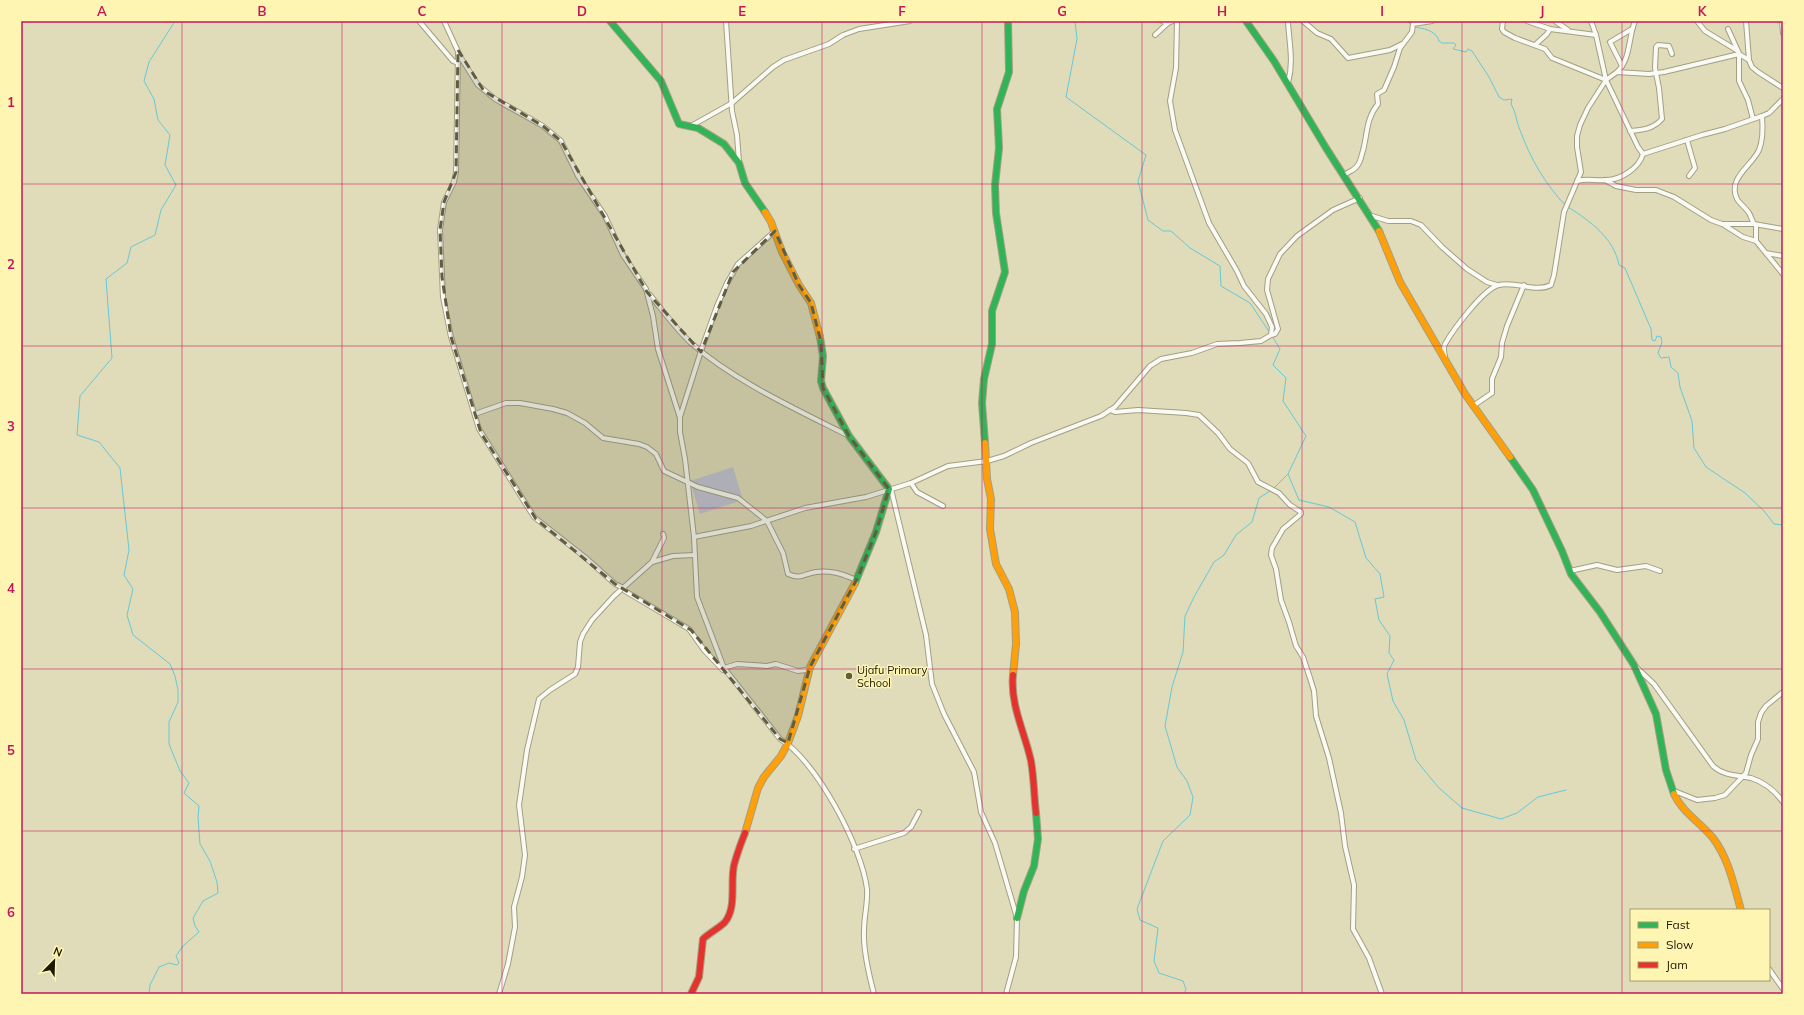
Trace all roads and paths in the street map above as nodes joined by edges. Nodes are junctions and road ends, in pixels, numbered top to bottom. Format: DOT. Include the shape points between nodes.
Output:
graph roads {
  1 [pos="419,21"];
  2 [pos="444,21"];
  3 [pos="610,21"];
  4 [pos="726,21"];
  5 [pos="910,21"];
  6 [pos="1008,21"];
  7 [pos="1162,21"];
  8 [pos="1173,21"];
  9 [pos="1177,21"];
  10 [pos="1246,21"];
  11 [pos="1288,21"];
  12 [pos="1302,21"];
  13 [pos="1432,21"];
  14 [pos="1502,21"];
  15 [pos="1527,21"];
  16 [pos="1555,21"];
  17 [pos="1592,21"];
  18 [pos="1635,21"];
  19 [pos="1698,21"];
  20 [pos="1703,21"];
  21 [pos="1746,21"];
  22 [pos="1782,21"];
  23 [pos="1168,23"];
  24 [pos="1550,28"];
  25 [pos="1632,29"];
  26 [pos="1728,29"];
  27 [pos="1570,32"];
  28 [pos="1783,33"];
  29 [pos="1155,35"];
  30 [pos="1596,35"];
  31 [pos="1403,44"];
  32 [pos="1535,45"];
  33 [pos="458,50"];
  34 [pos="1738,53"];
  35 [pos="1672,54"];
  36 [pos="1749,60"];
  37 [pos="458,63"];
  38 [pos="1622,66"];
  39 [pos="1617,72"];
  40 [pos="1656,73"];
  41 [pos="1606,80"];
  42 [pos="1288,83"];
  43 [pos="1783,88"];
  44 [pos="1783,99"];
  45 [pos="732,103"];
  46 [pos="1762,116"];
  47 [pos="1753,119"];
  48 [pos="690,126"];
  49 [pos="1630,131"];
  50 [pos="1687,140"];
  51 [pos="1643,154"];
  52 [pos="739,163"];
  53 [pos="1344,175"];
  54 [pos="1689,176"];
  55 [pos="1577,180"];
  56 [pos="1605,180"];
  57 [pos="1360,198"];
  58 [pos="1371,216"];
  59 [pos="1722,224"];
  60 [pos="1755,225"];
  61 [pos="1783,229"];
  62 [pos="775,231"];
  63 [pos="1756,241"];
  64 [pos="1766,253"];
  65 [pos="1783,256"];
  66 [pos="1783,274"];
  67 [pos="1500,285"];
  68 [pos="1524,285"];
  69 [pos="647,292"];
  70 [pos="1271,335"];
  71 [pos="701,351"];
  72 [pos="1445,358"];
  73 [pos="1473,406"];
  74 [pos="1110,410"];
  75 [pos="475,414"];
  76 [pos="680,418"];
  77 [pos="849,436"];
  78 [pos="987,461"];
  79 [pos="688,481"];
  80 [pos="911,483"];
  81 [pos="890,489"];
  82 [pos="943,506"];
  83 [pos="767,521"];
  84 [pos="663,534"];
  85 [pos="694,537"];
  86 [pos="695,555"];
  87 [pos="652,562"];
  88 [pos="1570,571"];
  89 [pos="1660,571"];
  90 [pos="856,580"];
  91 [pos="624,588"];
  92 [pos="1634,665"];
  93 [pos="724,668"];
  94 [pos="810,668"];
  95 [pos="730,676"];
  96 [pos="1783,692"];
  97 [pos="788,743"];
  98 [pos="1747,769"];
  99 [pos="1743,778"];
  100 [pos="1752,779"];
  101 [pos="1672,790"];
  102 [pos="1783,802"];
  103 [pos="919,812"];
  104 [pos="854,849"];
  105 [pos="1741,909"];
  106 [pos="1017,918"];
  107 [pos="1770,971"];
  108 [pos="1783,989"];
  109 [pos="499,994"];
  110 [pos="691,994"];
  111 [pos="874,994"];
  112 [pos="1006,994"];
  113 [pos="1382,994"];
  1 -- 37 [label="street" via="453,61"];
  2 -- 33 [label="street"];
  3 -- 48 [label="street" via="662,81 676,120 681,125"];
  4 -- 45 [label="street"];
  5 -- 45 [label="street" via="859,29 840,36 829,44 784,60 772,67"];
  6 -- 78 [label="street" via="1009,72 998,109 995,185 1005,272 992,310 992,344 983,383 982,403"];
  7 -- 23 [label="street"];
  8 -- 23 [label="street"];
  9 -- 70 [label="street" via="1176,68 1170,101 1176,130 1208,223 1244,286 1266,314 1272,327"];
  10 -- 42 [label="street"];
  11 -- 42 [label="street" via="1292,52"];
  12 -- 31 [label="street" via="1331,40 1348,58 1390,50"];
  13 -- 31 [label="street" via="1415,22 1412,32"];
  14 -- 32 [label="street" via="1504,32"];
  15 -- 24 [label="street"];
  16 -- 27 [label="street"];
  17 -- 30 [label="street"];
  18 -- 25 [label="street"];
  19 -- 20 [label="street"];
  19 -- 34 [label="street" via="1705,31"];
  21 -- 36 [label="street"];
  22 -- 28 [label="street"];
  23 -- 29 [label="street"];
  24 -- 27 [label="street"];
  24 -- 32 [label="street"];
  25 -- 38 [label="street"];
  25 -- 38 [label="street" via="1610,42"];
  26 -- 34 [label="street"];
  27 -- 30 [label="street"];
  30 -- 41 [label="street"];
  31 -- 53 [label="street" via="1384,90 1377,94 1378,104 1369,118 1358,166"];
  32 -- 41 [label="street" via="1545,49 1552,58"];
  33 -- 37 [label="street"];
  33 -- 69 [label="street" via="470,73 484,91 543,126 561,141 578,176 600,208 623,254"];
  34 -- 36 [label="street"];
  34 -- 40 [label="street"];
  34 -- 47 [label="street" via="1739,82"];
  35 -- 40 [label="street" via="1669,46 1656,47"];
  36 -- 43 [label="street" via="1758,72"];
  37 -- 75 [label="street" via="455,177 444,202 440,233 444,303 451,336"];
  38 -- 39 [label="street"];
  39 -- 40 [label="street"];
  39 -- 41 [label="street"];
  40 -- 49 [label="street" via="1662,119 1656,126"];
  41 -- 49 [label="street"];
  41 -- 55 [label="street" via="1588,108 1577,136 1581,166"];
  42 -- 53 [label="street"];
  44 -- 46 [label="street" via="1769,113"];
  45 -- 48 [label="street"];
  45 -- 52 [label="street" via="738,135"];
  46 -- 47 [label="street"];
  46 -- 60 [label="street" via="1760,148 1739,176 1735,187 1737,199"];
  47 -- 50 [label="street"];
  48 -- 52 [label="street" via="720,140"];
  49 -- 51 [label="street"];
  50 -- 51 [label="street"];
  50 -- 54 [label="street" via="1695,168"];
  51 -- 56 [label="street" via="1639,164 1631,170 1619,177"];
  52 -- 62 [label="street" via="745,183"];
  53 -- 57 [label="street"];
  55 -- 56 [label="street"];
  55 -- 68 [label="street" via="1564,212 1553,281 1547,287"];
  56 -- 59 [label="street" via="1616,186 1636,190 1656,190 1674,197"];
  57 -- 58 [label="street"];
  57 -- 70 [label="street" via="1333,210 1297,236 1280,254 1267,284 1278,329"];
  58 -- 67 [label="street" via="1388,221 1411,221 1421,225 1468,270 1487,282"];
  58 -- 72 [label="street" via="1403,288"];
  59 -- 60 [label="street"];
  59 -- 63 [label="street" via="1743,237"];
  60 -- 61 [label="street"];
  60 -- 63 [label="street"];
  62 -- 71 [label="street" via="733,272 717,306"];
  62 -- 77 [label="street" via="782,252 811,303 821,342 822,385"];
  63 -- 64 [label="street"];
  64 -- 65 [label="street"];
  64 -- 66 [label="street"];
  67 -- 68 [label="street"];
  67 -- 72 [label="street" via="1489,288 1467,314 1445,345"];
  68 -- 73 [label="street" via="1507,326 1501,357 1492,379 1492,393"];
  69 -- 71 [label="street" via="684,336"];
  69 -- 76 [label="street" via="658,349"];
  70 -- 74 [label="street" via="1261,341 1217,344 1192,353 1161,359 1150,366"];
  71 -- 76 [label="street"];
  71 -- 77 [label="street" via="759,389"];
  72 -- 73 [label="street"];
  73 -- 88 [label="street" via="1533,490"];
  74 -- 78 [label="street" via="1093,420"];
  74 -- 113 [label="street" via="1199,415 1230,449 1248,463 1258,482 1279,493 1301,512 1283,529 1272,548 1271,555 1281,600 1314,691 1316,716 1329,758 1354,886 1353,929 1369,958"];
  75 -- 79 [label="street" via="506,403 520,403 561,411 585,423 603,438 647,447 656,454 663,470"];
  75 -- 91 [label="street" via="481,433 534,517 615,584"];
  76 -- 79 [label="street"];
  77 -- 81 [label="street"];
  78 -- 80 [label="street" via="948,466"];
  78 -- 106 [label="street" via="993,548 999,571 1009,589 1016,612 1012,688 1020,729 1031,762 1038,839 1034,866"];
  79 -- 83 [label="street" via="698,487 738,498"];
  79 -- 85 [label="street"];
  80 -- 81 [label="street"];
  80 -- 82 [label="street" via="918,492"];
  81 -- 83 [label="street" via="860,498 805,508"];
  81 -- 90 [label="street"];
  81 -- 106 [label="street" via="926,634 932,684 944,714 974,772 981,812 995,843"];
  83 -- 85 [label="street"];
  83 -- 90 [label="street" via="783,553 788,574 798,578 816,572 835,572"];
  84 -- 87 [label="street" via="664,538"];
  85 -- 86 [label="street"];
  86 -- 87 [label="street" via="673,556"];
  86 -- 93 [label="street" via="698,597"];
  87 -- 91 [label="street"];
  88 -- 89 [label="street" via="1597,564 1617,570 1646,566"];
  88 -- 92 [label="street"];
  90 -- 94 [label="street"];
  91 -- 95 [label="street" via="625,592 691,630 704,650"];
  91 -- 109 [label="street" via="606,605 583,634 575,674 545,694 538,704 526,750 519,805 525,850 524,865 514,907 515,929"];
  92 -- 99 [label="street" via="1654,684 1712,766 1726,774"];
  92 -- 101 [label="street" via="1656,714"];
  93 -- 94 [label="street" via="737,664 776,664 798,671"];
  93 -- 95 [label="street"];
  94 -- 97 [label="street"];
  95 -- 97 [label="street" via="780,739"];
  96 -- 98 [label="street" via="1760,713 1758,739"];
  97 -- 104 [label="street" via="837,808"];
  97 -- 110 [label="street" via="784,753 758,788 734,866 729,916 724,924 710,931 703,939 699,977"];
  98 -- 99 [label="street"];
  98 -- 100 [label="street"];
  99 -- 100 [label="street"];
  99 -- 101 [label="street" via="1725,795 1715,798 1697,800"];
  100 -- 102 [label="street" via="1773,790"];
  101 -- 105 [label="street" via="1685,809 1719,847 1729,869"];
  103 -- 104 [label="street" via="904,834"];
  104 -- 111 [label="street" via="867,890 864,938"];
  106 -- 112 [label="street" via="1016,956"];
  107 -- 108 [label="street"];
}
